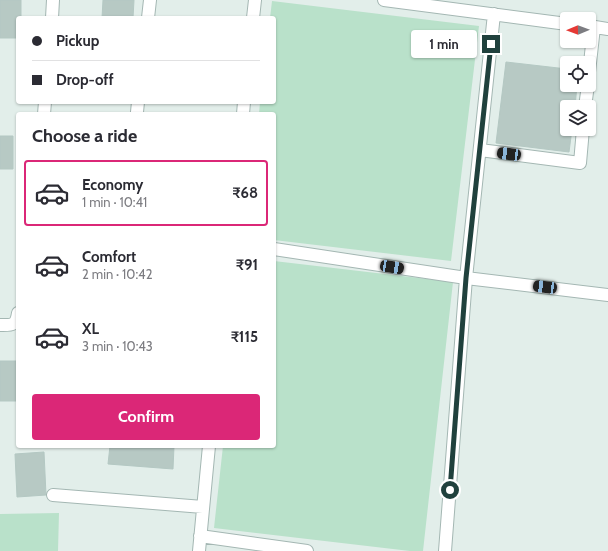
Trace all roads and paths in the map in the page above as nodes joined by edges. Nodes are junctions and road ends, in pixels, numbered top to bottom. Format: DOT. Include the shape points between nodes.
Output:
graph roads {
  1 [pos="53,0"];
  2 [pos="150,0"];
  3 [pos="255,0"];
  4 [pos="384,0"];
  5 [pos="494,14"];
  6 [pos="52,16"];
  7 [pos="148,16"];
  8 [pos="253,16"];
  9 [pos="560,23"];
  10 [pos="596,28"];
  11 [pos="608,29"];
  12 [pos="582,136"];
  13 [pos="480,150"];
  14 [pos="276,249"];
  15 [pos="466,278"];
  16 [pos="608,295"];
  17 [pos="16,322"];
  18 [pos="6,325"];
  19 [pos="209,448"];
  20 [pos="53,495"];
  21 [pos="203,507"];
  22 [pos="200,536"];
  23 [pos="199,551"];
  24 [pos="307,551"];
  25 [pos="445,551"];
  1 -- 6 [label="street"];
  2 -- 7 [label="street"];
  3 -- 8 [label="street"];
  4 -- 5 [label="street"];
  5 -- 9 [label="street"];
  5 -- 13 [label="street"];
  10 -- 11 [label="street"];
  12 -- 13 [label="street" via="580,162"];
  13 -- 15 [label="street"];
  14 -- 15 [label="street"];
  15 -- 16 [label="street"];
  15 -- 25 [label="street"];
  17 -- 18 [label="street"];
  19 -- 21 [label="street"];
  20 -- 21 [label="street"];
  21 -- 22 [label="street"];
  22 -- 23 [label="street"];
  22 -- 24 [label="street"];
}
